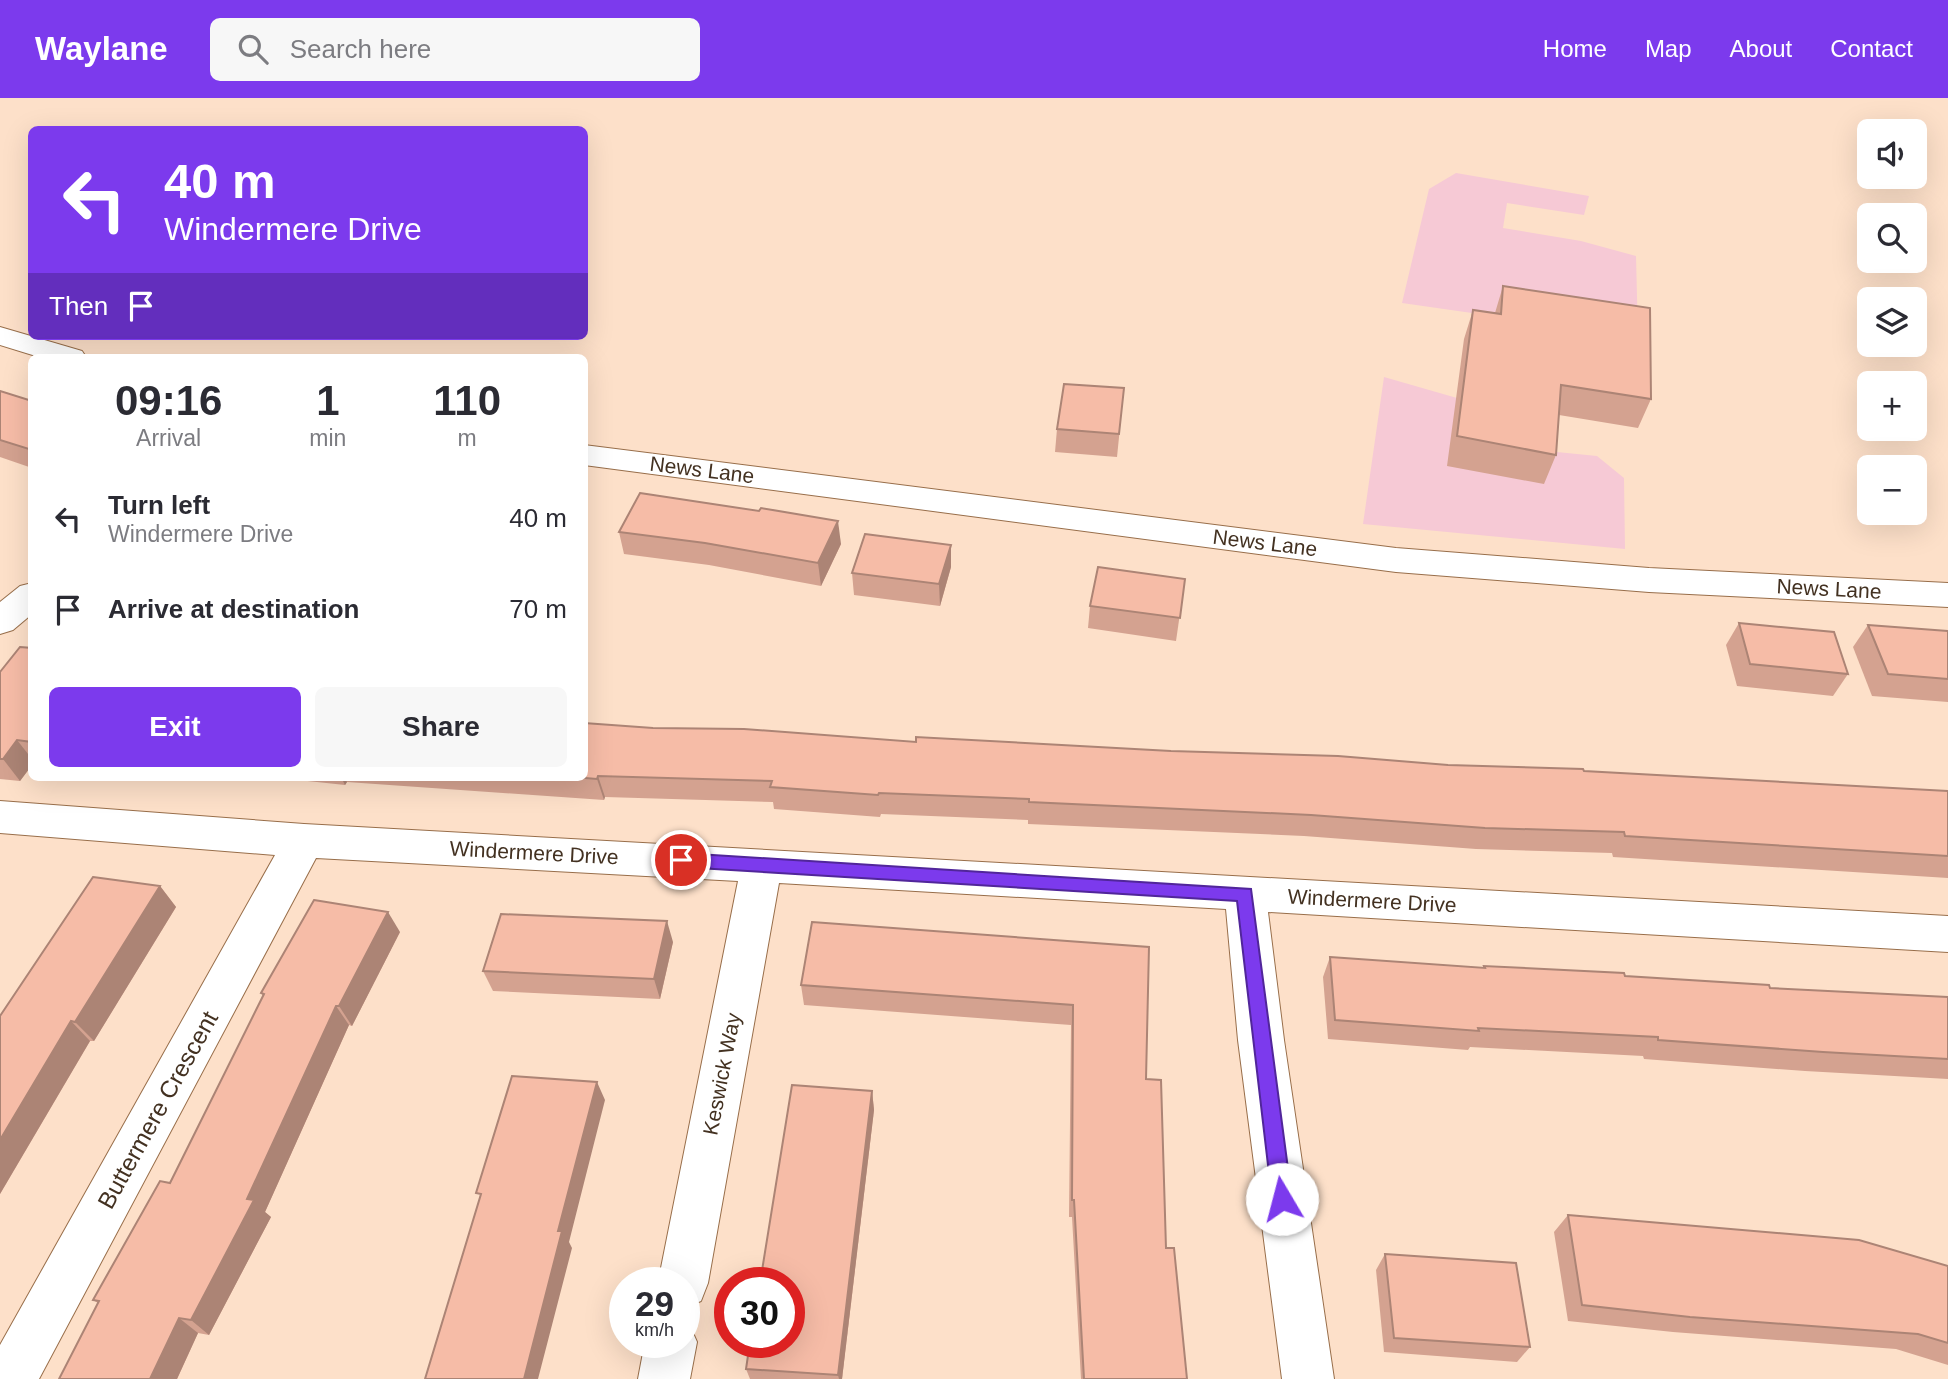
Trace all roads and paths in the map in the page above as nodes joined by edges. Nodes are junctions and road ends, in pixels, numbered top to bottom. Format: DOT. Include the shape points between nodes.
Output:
graph roads {
  1 [pos="0,335"];
  2 [pos="61,354"];
  3 [pos="588,456"];
  4 [pos="1948,595"];
  5 [pos="28,598"];
  6 [pos="0,621"];
  7 [pos="0,817"];
  8 [pos="304,841"];
  9 [pos="762,864"];
  10 [pos="1245,894"];
  11 [pos="1948,933"];
  12 [pos="685,1267"];
  13 [pos="668,1358"];
  14 [pos="10,1379"];
  15 [pos="664,1379"];
  16 [pos="1308,1379"];
  1 -- 2 [label="street"];
  3 -- 4 [label="street, News Lane" via="1396,560 1650,580"];
  5 -- 6 [label="street"];
  7 -- 8 [label="street, Windermere Drive"];
  8 -- 9 [label="street, Windermere Drive"];
  8 -- 14 [label="street, Buttermere Crescent"];
  9 -- 10 [label="street, Windermere Drive"];
  9 -- 12 [label="street, Keswick Way"];
  10 -- 11 [label="street, Windermere Drive"];
  10 -- 16 [label="street"];
  13 -- 15 [label="street"];
}
